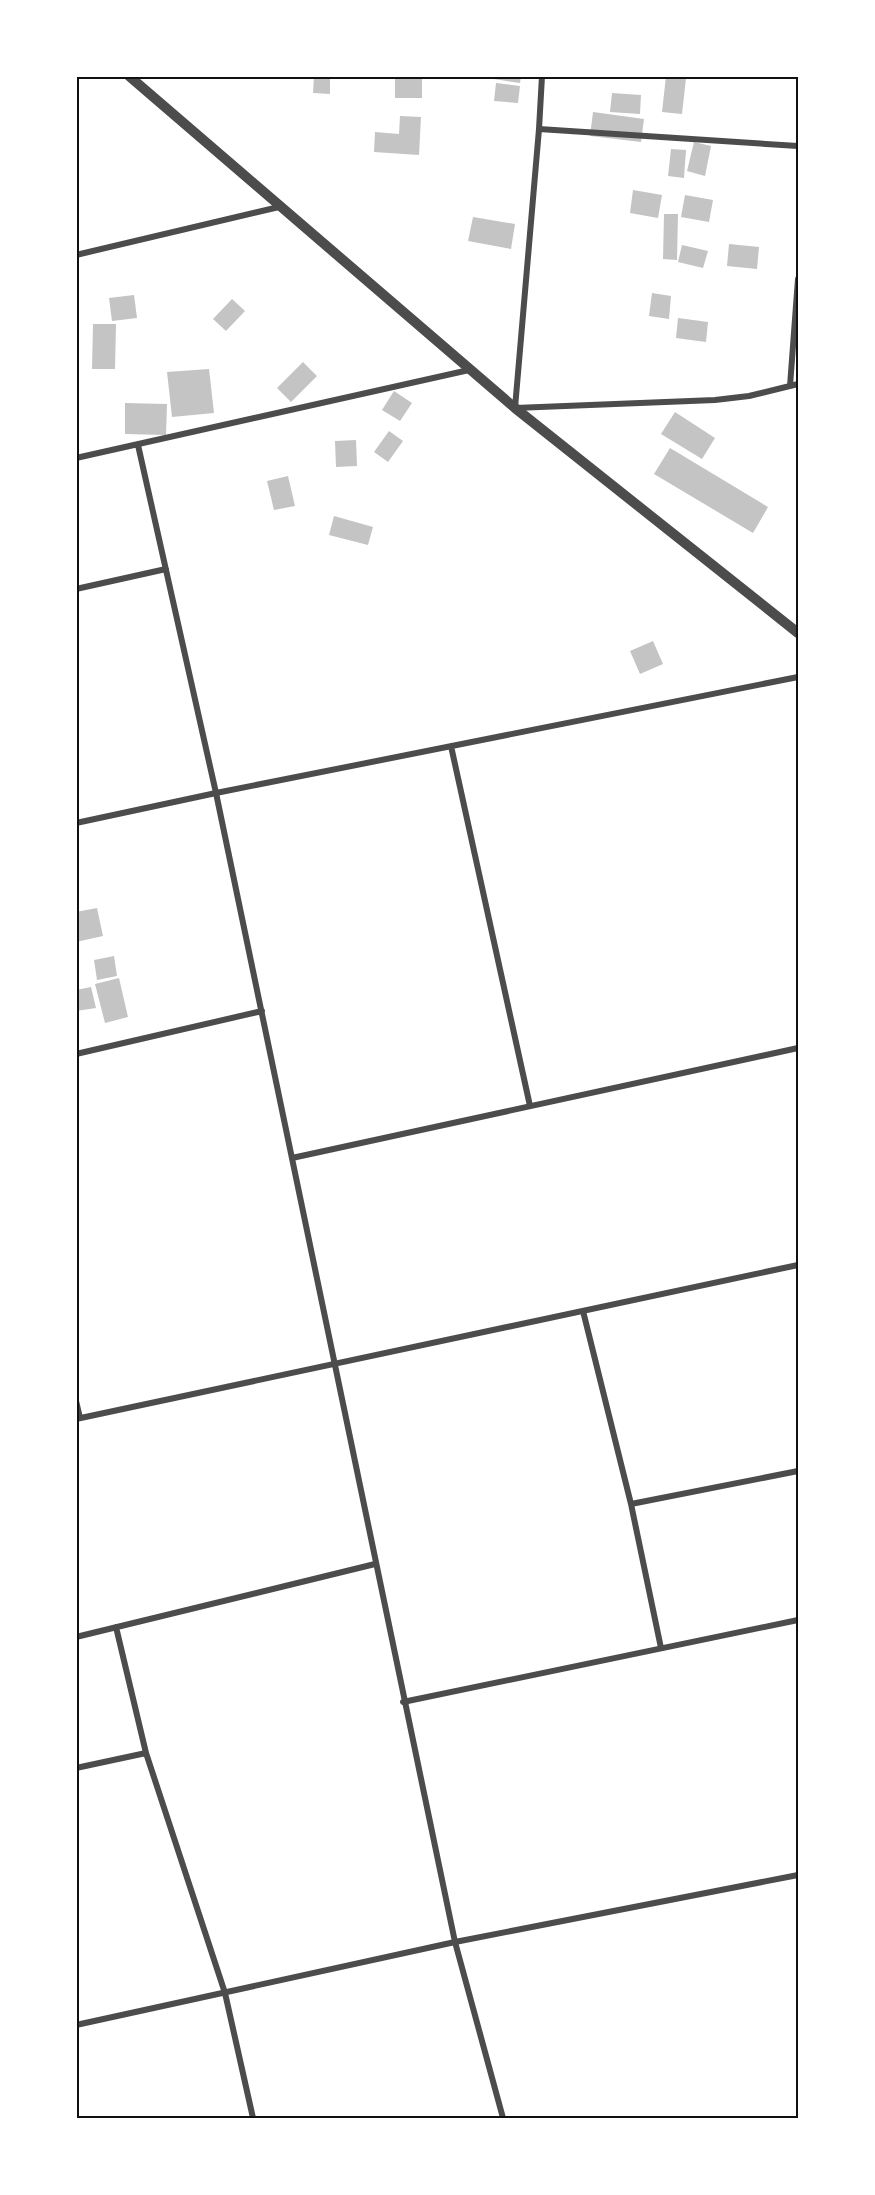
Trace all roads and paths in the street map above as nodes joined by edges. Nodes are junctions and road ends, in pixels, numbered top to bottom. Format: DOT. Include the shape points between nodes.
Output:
graph roads {
  1 [pos="129,76"];
  2 [pos="542,76"];
  3 [pos="539,129"];
  4 [pos="798,146"];
  5 [pos="279,207"];
  6 [pos="76,255"];
  7 [pos="798,279"];
  8 [pos="469,370"];
  9 [pos="798,384"];
  10 [pos="790,387"];
  11 [pos="514,408"];
  12 [pos="138,445"];
  13 [pos="76,458"];
  14 [pos="166,569"];
  15 [pos="76,589"];
  16 [pos="798,633"];
  17 [pos="798,677"];
  18 [pos="451,746"];
  19 [pos="216,792"];
  20 [pos="76,823"];
  21 [pos="262,1011"];
  22 [pos="798,1048"];
  23 [pos="76,1054"];
  24 [pos="530,1106"];
  25 [pos="292,1158"];
  26 [pos="798,1265"];
  27 [pos="583,1311"];
  28 [pos="334,1365"];
  29 [pos="76,1401"];
  30 [pos="78,1419"];
  31 [pos="798,1471"];
  32 [pos="630,1504"];
  33 [pos="375,1564"];
  34 [pos="798,1620"];
  35 [pos="116,1627"];
  36 [pos="76,1637"];
  37 [pos="661,1648"];
  38 [pos="404,1702"];
  39 [pos="147,1753"];
  40 [pos="76,1768"];
  41 [pos="798,1875"];
  42 [pos="454,1942"];
  43 [pos="225,1992"];
  44 [pos="76,2025"];
  45 [pos="254,2118"];
  46 [pos="502,2118"];
  1 -- 5 [label="street"];
  2 -- 3 [label="street"];
  3 -- 4 [label="street"];
  3 -- 11 [label="street"];
  5 -- 6 [label="street"];
  5 -- 8 [label="street"];
  7 -- 10 [label="street"];
  8 -- 11 [label="street"];
  8 -- 12 [label="street"];
  9 -- 10 [label="street"];
  10 -- 11 [label="street" via="715,400"];
  11 -- 16 [label="street"];
  12 -- 13 [label="street"];
  12 -- 14 [label="street"];
  14 -- 15 [label="street"];
  14 -- 19 [label="street"];
  17 -- 18 [label="street"];
  18 -- 19 [label="street"];
  18 -- 24 [label="street"];
  19 -- 20 [label="street"];
  19 -- 21 [label="street"];
  21 -- 23 [label="street"];
  21 -- 25 [label="street"];
  22 -- 24 [label="street"];
  24 -- 25 [label="street"];
  25 -- 28 [label="street"];
  26 -- 27 [label="street"];
  27 -- 28 [label="street"];
  27 -- 32 [label="street"];
  28 -- 30 [label="street"];
  28 -- 33 [label="street"];
  29 -- 30 [label="street"];
  31 -- 32 [label="street"];
  32 -- 37 [label="street"];
  33 -- 35 [label="street"];
  33 -- 38 [label="street"];
  34 -- 37 [label="street"];
  35 -- 36 [label="street"];
  35 -- 39 [label="street"];
  37 -- 38 [label="street"];
  38 -- 42 [label="street"];
  39 -- 40 [label="street"];
  39 -- 43 [label="street"];
  41 -- 42 [label="street"];
  42 -- 43 [label="street"];
  42 -- 46 [label="street"];
  43 -- 44 [label="street"];
  43 -- 45 [label="street"];
}
